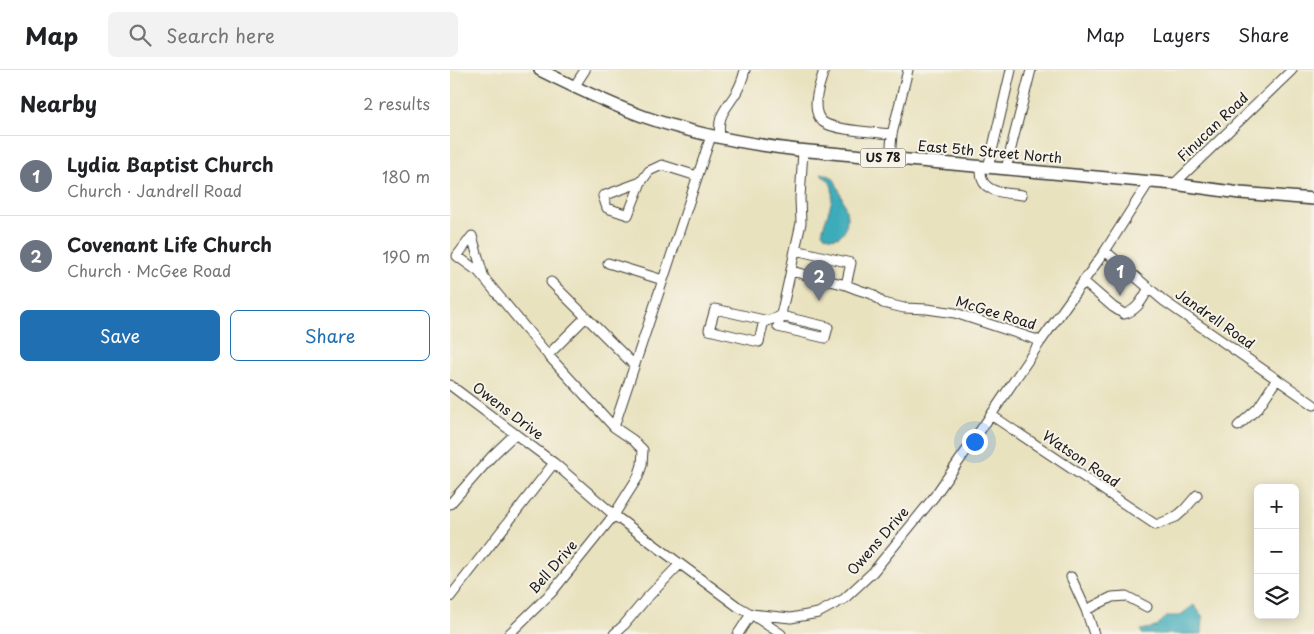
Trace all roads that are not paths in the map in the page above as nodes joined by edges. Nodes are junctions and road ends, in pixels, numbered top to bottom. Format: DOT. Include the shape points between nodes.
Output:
graph roads {
  1 [pos="540,70"];
  2 [pos="584,70"];
  3 [pos="745,70"];
  4 [pos="824,70"];
  5 [pos="908,70"];
  6 [pos="1011,70"];
  7 [pos="1031,70"];
  8 [pos="1292,70"];
  9 [pos="574,87"];
  10 [pos="1007,87"];
  11 [pos="1025,92"];
  12 [pos="892,134"];
  13 [pos="715,137"];
  14 [pos="803,151"];
  15 [pos="890,158"];
  16 [pos="985,167"];
  17 [pos="1006,169"];
  18 [pos="697,176"];
  19 [pos="641,182"];
  20 [pos="1149,182"];
  21 [pos="1174,184"];
  22 [pos="1022,195"];
  23 [pos="1314,199"];
  24 [pos="796,250"];
  25 [pos="1105,251"];
  26 [pos="608,263"];
  27 [pos="791,271"];
  28 [pos="484,278"];
  29 [pos="662,280"];
  30 [pos="1083,281"];
  31 [pos="551,282"];
  32 [pos="846,284"];
  33 [pos="1149,288"];
  34 [pos="781,316"];
  35 [pos="586,317"];
  36 [pos="764,320"];
  37 [pos="1041,341"];
  38 [pos="548,355"];
  39 [pos="634,365"];
  40 [pos="1277,379"];
  41 [pos="450,385"];
  42 [pos="1314,405"];
  43 [pos="992,415"];
  44 [pos="1238,426"];
  45 [pos="614,427"];
  46 [pos="515,434"];
  47 [pos="554,464"];
  48 [pos="1197,495"];
  49 [pos="452,499"];
  50 [pos="614,515"];
  51 [pos="680,564"];
  52 [pos="1071,577"];
  53 [pos="450,598"];
  54 [pos="1147,607"];
  55 [pos="1086,610"];
  56 [pos="751,614"];
  57 [pos="509,634"];
  58 [pos="614,634"];
  59 [pos="738,634"];
  60 [pos="781,634"];
  61 [pos="1094,634"];
  1 -- 9 [label="main road, East 5th Street North / US 78"];
  2 -- 9 [label="street"];
  3 -- 13 [label="street" via="737,92 725,108"];
  4 -- 12 [label="street" via="816,102 818,117 831,126"];
  5 -- 12 [label="street"];
  6 -- 10 [label="street"];
  7 -- 11 [label="street"];
  8 -- 21 [label="street, Finucan Road"];
  9 -- 13 [label="main road, East 5th Street North / US 78" via="645,117"];
  10 -- 11 [label="street"];
  10 -- 16 [label="street"];
  11 -- 17 [label="street"];
  12 -- 15 [label="street"];
  13 -- 14 [label="main road, East 5th Street North / US 78"];
  13 -- 18 [label="street"];
  14 -- 15 [label="main road, East 5th Street North / US 78"];
  14 -- 24 [label="street" via="801,223"];
  15 -- 16 [label="main road, East 5th Street North / US 78"];
  16 -- 17 [label="main road, East 5th Street North / US 78"];
  16 -- 22 [label="street" via="982,180 990,188"];
  17 -- 20 [label="main road, East 5th Street North / US 78"];
  18 -- 19 [label="street" via="662,165 649,171"];
  18 -- 29 [label="street"];
  19 -- 19 [label="street" via="603,196 607,208 628,215"];
  20 -- 21 [label="main road, East 5th Street North / US 78"];
  20 -- 25 [label="street, Owens Drive"];
  21 -- 23 [label="main road, East 5th Street North / US 78"];
  24 -- 27 [label="street"];
  24 -- 32 [label="street" via="851,262"];
  25 -- 30 [label="street, Owens Drive"];
  25 -- 33 [label="street, Jandrell Road"];
  26 -- 29 [label="street"];
  27 -- 32 [label="street"];
  27 -- 34 [label="street"];
  28 -- 38 [label="street"];
  29 -- 39 [label="street"];
  30 -- 33 [label="street" via="1124,314 1132,312"];
  30 -- 37 [label="street, Owens Drive"];
  31 -- 35 [label="street"];
  32 -- 37 [label="street, McGee Road" via="872,294 883,304 955,313"];
  33 -- 40 [label="street, Jandrell Road"];
  34 -- 34 [label="street" via="778,327 825,338 828,327"];
  34 -- 36 [label="street"];
  35 -- 38 [label="street"];
  35 -- 39 [label="street"];
  36 -- 36 [label="street" via="714,309 709,330 759,342"];
  37 -- 43 [label="street, Owens Drive"];
  38 -- 45 [label="street"];
  39 -- 45 [label="street"];
  40 -- 42 [label="street, Jandrell Road"];
  40 -- 44 [label="street" via="1258,408"];
  41 -- 46 [label="street, Owens Drive"];
  43 -- 48 [label="street, Watson Road" via="1156,525 1176,516"];
  43 -- 56 [label="street, Owens Drive" via="934,497 873,572 844,599 818,613 791,618"];
  45 -- 50 [label="street, Bell Drive" via="643,450 638,477"];
  46 -- 47 [label="street, Owens Drive"];
  46 -- 49 [label="street"];
  47 -- 50 [label="street, Owens Drive"];
  47 -- 53 [label="street"];
  50 -- 51 [label="street, Owens Drive"];
  50 -- 57 [label="street, Bell Drive" via="552,592"];
  51 -- 56 [label="street, Owens Drive"];
  51 -- 58 [label="street"];
  52 -- 55 [label="street"];
  54 -- 55 [label="street" via="1126,596 1112,597"];
  55 -- 61 [label="street"];
  56 -- 59 [label="street"];
  56 -- 60 [label="street"];
}
